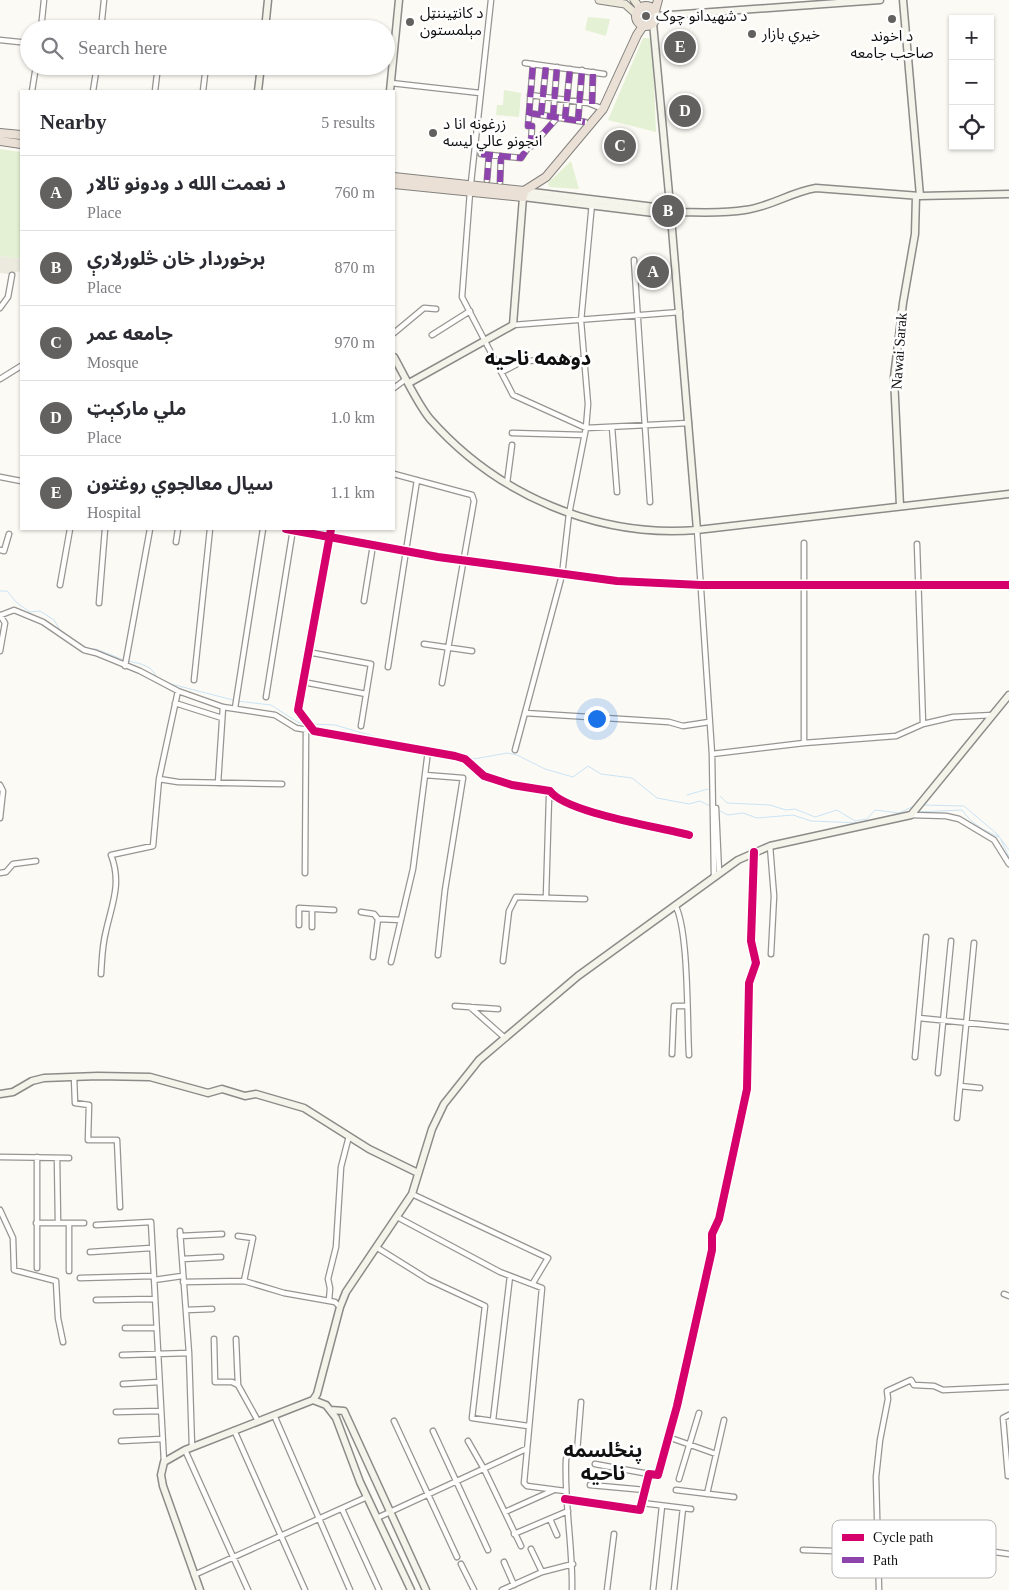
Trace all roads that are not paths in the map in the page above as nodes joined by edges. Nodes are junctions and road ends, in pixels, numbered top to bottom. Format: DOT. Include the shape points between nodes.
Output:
graph roads {
  1 [pos="44,0"];
  2 [pos="104,0"];
  3 [pos="268,0"];
  4 [pos="399,0"];
  5 [pos="491,0"];
  6 [pos="599,0"];
  7 [pos="634,0"];
  8 [pos="658,0"];
  9 [pos="880,0"];
  10 [pos="903,0"];
  11 [pos="642,7"];
  12 [pos="655,17"];
  13 [pos="42,20"];
  14 [pos="103,20"];
  15 [pos="266,20"];
  16 [pos="644,26"];
  17 [pos="0,40"];
  18 [pos="20,42"];
  19 [pos="395,42"];
  20 [pos="524,63"];
  21 [pos="533,64"];
  22 [pos="546,66"];
  23 [pos="557,67"];
  24 [pos="570,69"];
  25 [pos="582,70"];
  26 [pos="593,72"];
  27 [pos="604,74"];
  28 [pos="35,75"];
  29 [pos="96,75"];
  30 [pos="157,75"];
  31 [pos="205,75"];
  32 [pos="260,75"];
  33 [pos="392,75"];
  34 [pos="391,83"];
  35 [pos="32,90"];
  36 [pos="93,90"];
  37 [pos="155,90"];
  38 [pos="203,90"];
  39 [pos="258,90"];
  40 [pos="390,90"];
  41 [pos="480,93"];
  42 [pos="530,95"];
  43 [pos="542,97"];
  44 [pos="554,98"];
  45 [pos="566,100"];
  46 [pos="578,101"];
  47 [pos="592,104"];
  48 [pos="604,109"];
  49 [pos="529,113"];
  50 [pos="541,115"];
  51 [pos="555,117"];
  52 [pos="565,119"];
  53 [pos="578,121"];
  54 [pos="585,122"];
  55 [pos="0,133"];
  56 [pos="20,135"];
  57 [pos="0,141"];
  58 [pos="20,144"];
  59 [pos="532,146"];
  60 [pos="481,154"];
  61 [pos="489,155"];
  62 [pos="501,156"];
  63 [pos="395,177"];
  64 [pos="487,180"];
  65 [pos="500,182"];
  66 [pos="395,184"];
  67 [pos="470,188"];
  68 [pos="524,194"];
  69 [pos="1009,194"];
  70 [pos="918,196"];
  71 [pos="592,202"];
  72 [pos="670,206"];
  73 [pos="662,211"];
  74 [pos="673,214"];
  75 [pos="634,260"];
  76 [pos="12,275"];
  77 [pos="0,308"];
  78 [pos="436,309"];
  79 [pos="470,311"];
  80 [pos="680,312"];
  81 [pos="636,316"];
  82 [pos="581,321"];
  83 [pos="513,325"];
  84 [pos="395,332"];
  85 [pos="432,335"];
  86 [pos="487,341"];
  87 [pos="395,359"];
  88 [pos="583,359"];
  89 [pos="20,367"];
  90 [pos="502,372"];
  91 [pos="0,379"];
  92 [pos="408,381"];
  93 [pos="395,388"];
  94 [pos="689,423"];
  95 [pos="643,424"];
  96 [pos="612,427"];
  97 [pos="586,428"];
  98 [pos="512,433"];
  99 [pos="584,436"];
  100 [pos="512,445"];
  101 [pos="395,474"];
  102 [pos="0,477"];
  103 [pos="20,480"];
  104 [pos="417,480"];
  105 [pos="506,483"];
  106 [pos="617,492"];
  107 [pos="1009,494"];
  108 [pos="650,502"];
  109 [pos="900,506"];
  110 [pos="569,514"];
  111 [pos="70,530"];
  112 [pos="105,530"];
  113 [pos="150,530"];
  114 [pos="178,530"];
  115 [pos="210,530"];
  116 [pos="263,530"];
  117 [pos="293,530"];
  118 [pos="298,530"];
  119 [pos="331,530"];
  120 [pos="697,530"];
  121 [pos="9,534"];
  122 [pos="329,537"];
  123 [pos="176,542"];
  124 [pos="804,543"];
  125 [pos="917,544"];
  126 [pos="373,545"];
  127 [pos="0,550"];
  128 [pos="405,551"];
  129 [pos="464,559"];
  130 [pos="562,575"];
  131 [pos="60,585"];
  132 [pos="700,585"];
  133 [pos="804,585"];
  134 [pos="917,585"];
  135 [pos="1009,586"];
  136 [pos="364,601"];
  137 [pos="98,603"];
  138 [pos="1,615"];
  139 [pos="424,644"];
  140 [pos="448,648"];
  141 [pos="0,651"];
  142 [pos="472,651"];
  143 [pos="308,652"];
  144 [pos="126,662"];
  145 [pos="388,667"];
  146 [pos="194,680"];
  147 [pos="303,682"];
  148 [pos="442,683"];
  149 [pos="178,691"];
  150 [pos="366,694"];
  151 [pos="1009,695"];
  152 [pos="266,697"];
  153 [pos="175,704"];
  154 [pos="223,707"];
  155 [pos="235,708"];
  156 [pos="525,713"];
  157 [pos="993,715"];
  158 [pos="222,718"];
  159 [pos="708,722"];
  160 [pos="923,724"];
  161 [pos="361,726"];
  162 [pos="310,730"];
  163 [pos="804,743"];
  164 [pos="515,750"];
  165 [pos="428,751"];
  166 [pos="712,754"];
  167 [pos="425,775"];
  168 [pos="159,779"];
  169 [pos="218,783"];
  170 [pos="0,784"];
  171 [pos="282,784"];
  172 [pos="555,798"];
  173 [pos="911,814"];
  174 [pos="0,818"];
  175 [pos="690,835"];
  176 [pos="770,846"];
  177 [pos="754,852"];
  178 [pos="36,861"];
  179 [pos="1009,864"];
  180 [pos="0,873"];
  181 [pos="305,873"];
  182 [pos="716,874"];
  183 [pos="546,897"];
  184 [pos="584,900"];
  185 [pos="676,905"];
  186 [pos="312,909"];
  187 [pos="334,910"];
  188 [pos="361,912"];
  189 [pos="378,919"];
  190 [pos="401,920"];
  191 [pos="299,925"];
  192 [pos="312,927"];
  193 [pos="926,938"];
  194 [pos="951,941"];
  195 [pos="974,943"];
  196 [pos="771,954"];
  197 [pos="438,955"];
  198 [pos="373,957"];
  199 [pos="503,961"];
  200 [pos="391,962"];
  201 [pos="101,974"];
  202 [pos="455,1006"];
  203 [pos="686,1006"];
  204 [pos="470,1007"];
  205 [pos="498,1009"];
  206 [pos="919,1018"];
  207 [pos="943,1021"];
  208 [pos="967,1023"];
  209 [pos="1009,1027"];
  210 [pos="505,1038"];
  211 [pos="672,1054"];
  212 [pos="689,1055"];
  213 [pos="915,1057"];
  214 [pos="938,1073"];
  215 [pos="74,1077"];
  216 [pos="960,1086"];
  217 [pos="980,1088"];
  218 [pos="0,1094"];
  219 [pos="957,1118"];
  220 [pos="349,1136"];
  221 [pos="0,1157"];
  222 [pos="36,1157"];
  223 [pos="57,1158"];
  224 [pos="69,1158"];
  225 [pos="418,1173"];
  226 [pos="412,1194"];
  227 [pos="120,1207"];
  228 [pos="0,1210"];
  229 [pos="397,1216"];
  230 [pos="36,1223"];
  231 [pos="58,1223"];
  232 [pos="69,1223"];
  233 [pos="84,1223"];
  234 [pos="96,1224"];
  235 [pos="222,1234"];
  236 [pos="238,1236"];
  237 [pos="376,1247"];
  238 [pos="151,1248"];
  239 [pos="90,1252"];
  240 [pos="221,1257"];
  241 [pos="182,1259"];
  242 [pos="37,1268"];
  243 [pos="69,1271"];
  244 [pos="510,1276"];
  245 [pos="80,1278"];
  246 [pos="154,1278"];
  247 [pos="183,1279"];
  248 [pos="244,1281"];
  249 [pos="533,1283"];
  250 [pos="96,1300"];
  251 [pos="154,1300"];
  252 [pos="329,1301"];
  253 [pos="340,1307"];
  254 [pos="212,1309"];
  255 [pos="186,1310"];
  256 [pos="125,1328"];
  257 [pos="156,1328"];
  258 [pos="214,1339"];
  259 [pos="236,1339"];
  260 [pos="63,1342"];
  261 [pos="189,1353"];
  262 [pos="122,1355"];
  263 [pos="158,1355"];
  264 [pos="159,1382"];
  265 [pos="123,1384"];
  266 [pos="238,1385"];
  267 [pos="1009,1386"];
  268 [pos="313,1400"];
  269 [pos="581,1402"];
  270 [pos="160,1410"];
  271 [pos="331,1410"];
  272 [pos="116,1412"];
  273 [pos="699,1413"];
  274 [pos="274,1415"];
  275 [pos="1009,1415"];
  276 [pos="493,1420"];
  277 [pos="724,1420"];
  278 [pos="258,1421"];
  279 [pos="394,1421"];
  280 [pos="528,1426"];
  281 [pos="234,1430"];
  282 [pos="433,1431"];
  283 [pos="668,1437"];
  284 [pos="162,1439"];
  285 [pos="121,1441"];
  286 [pos="468,1441"];
  287 [pos="689,1445"];
  288 [pos="188,1448"];
  289 [pos="526,1449"];
  290 [pos="716,1454"];
  291 [pos="164,1462"];
  292 [pos="595,1464"];
  293 [pos="484,1469"];
  294 [pos="649,1474"];
  295 [pos="1008,1476"];
  296 [pos="679,1479"];
  297 [pos="456,1481"];
  298 [pos="590,1484"];
  299 [pos="555,1489"];
  300 [pos="645,1490"];
  301 [pos="676,1490"];
  302 [pos="564,1491"];
  303 [pos="707,1494"];
  304 [pos="428,1495"];
  305 [pos="734,1497"];
  306 [pos="367,1498"];
  307 [pos="566,1499"];
  308 [pos="642,1503"];
  309 [pos="662,1506"];
  310 [pos="683,1508"];
  311 [pos="342,1509"];
  312 [pos="691,1509"];
  313 [pos="568,1511"];
  314 [pos="390,1512"];
  315 [pos="505,1512"];
  316 [pos="377,1518"];
  317 [pos="550,1518"];
  318 [pos="319,1519"];
  319 [pos="877,1520"];
  320 [pos="514,1534"];
  321 [pos="614,1534"];
  322 [pos="557,1535"];
  323 [pos="281,1537"];
  324 [pos="521,1546"];
  325 [pos="531,1549"];
  326 [pos="488,1550"];
  327 [pos="803,1550"];
  328 [pos="832,1551"];
  329 [pos="996,1552"];
  330 [pos="1009,1554"];
  331 [pos="457,1557"];
  332 [pos="233,1559"];
  333 [pos="504,1562"];
  334 [pos="461,1564"];
  335 [pos="573,1564"];
  336 [pos="542,1572"];
  337 [pos="194,1575"];
  338 [pos="514,1585"];
  339 [pos="200,1590"];
  340 [pos="248,1590"];
  341 [pos="305,1590"];
  342 [pos="350,1590"];
  343 [pos="379,1590"];
  344 [pos="411,1590"];
  345 [pos="426,1590"];
  346 [pos="474,1590"];
  347 [pos="502,1590"];
  348 [pos="572,1590"];
  349 [pos="607,1590"];
  350 [pos="653,1590"];
  351 [pos="674,1590"];
  1 -- 13 [label="street"];
  2 -- 14 [label="street"];
  3 -- 15 [label="main road"];
  4 -- 19 [label="main road"];
  5 -- 41 [label="street"];
  6 -- 11 [label="main road"];
  7 -- 11 [label="main road"];
  8 -- 12 [label="highway"];
  9 -- 12 [label="main road"];
  10 -- 70 [label="main road, Nawai Sarak"];
  11 -- 12 [label="highway" via="650,7"];
  11 -- 16 [label="highway" via="637,22"];
  12 -- 16 [label="highway"];
  12 -- 72 [label="main road"];
  16 -- 48 [label="highway"];
  17 -- 18 [label="street"];
  20 -- 21 [label="street"];
  21 -- 22 [label="street"];
  21 -- 42 [label="street"];
  22 -- 23 [label="street"];
  22 -- 43 [label="street"];
  23 -- 24 [label="street"];
  23 -- 44 [label="street"];
  24 -- 25 [label="street"];
  24 -- 45 [label="street"];
  25 -- 26 [label="street"];
  25 -- 46 [label="street"];
  26 -- 27 [label="street"];
  26 -- 47 [label="street"];
  28 -- 35 [label="street"];
  29 -- 36 [label="street"];
  30 -- 37 [label="street"];
  31 -- 38 [label="street"];
  32 -- 39 [label="main road"];
  33 -- 34 [label="main road"];
  34 -- 40 [label="main road"];
  34 -- 41 [label="street"];
  41 -- 67 [label="street"];
  42 -- 43 [label="street"];
  42 -- 49 [label="street"];
  43 -- 44 [label="street"];
  43 -- 50 [label="street"];
  44 -- 45 [label="street"];
  44 -- 51 [label="street"];
  45 -- 46 [label="street"];
  45 -- 52 [label="street"];
  46 -- 47 [label="street"];
  46 -- 53 [label="street"];
  47 -- 48 [label="street"];
  48 -- 68 [label="highway" via="546,177"];
  49 -- 50 [label="street"];
  49 -- 62 [label="street" via="528,126 532,126 528,148 521,158"];
  50 -- 51 [label="street"];
  51 -- 52 [label="street"];
  51 -- 59 [label="street"];
  52 -- 53 [label="street"];
  53 -- 54 [label="street"];
  55 -- 56 [label="highway"];
  57 -- 58 [label="highway"];
  60 -- 61 [label="street"];
  61 -- 62 [label="street"];
  61 -- 64 [label="street"];
  62 -- 65 [label="street"];
  63 -- 67 [label="highway"];
  66 -- 67 [label="highway"];
  67 -- 68 [label="highway"];
  67 -- 79 [label="street" via="461,293"];
  68 -- 71 [label="main road"];
  68 -- 83 [label="main road"];
  69 -- 70 [label="main road"];
  70 -- 74 [label="main road" via="816,188 777,203 745,210"];
  70 -- 109 [label="main road, Nawai Sarak" via="894,377"];
  71 -- 73 [label="main road"];
  71 -- 82 [label="street"];
  72 -- 73 [label="main road"];
  72 -- 74 [label="main road"];
  73 -- 74 [label="main road" via="667,218"];
  74 -- 80 [label="main road"];
  75 -- 81 [label="street"];
  76 -- 77 [label="street" via="8,297"];
  78 -- 84 [label="street" via="424,308"];
  79 -- 85 [label="street"];
  79 -- 86 [label="street"];
  80 -- 81 [label="street"];
  80 -- 94 [label="main road"];
  81 -- 82 [label="street"];
  81 -- 95 [label="street"];
  82 -- 83 [label="street"];
  82 -- 88 [label="street"];
  83 -- 86 [label="main road"];
  86 -- 90 [label="street"];
  86 -- 92 [label="main road"];
  87 -- 92 [label="main road"];
  88 -- 90 [label="street" via="523,361"];
  88 -- 97 [label="street" via="588,404"];
  89 -- 91 [label="street"];
  90 -- 97 [label="street" via="513,395"];
  92 -- 93 [label="street"];
  92 -- 105 [label="main road" via="428,418 458,448"];
  94 -- 95 [label="street"];
  94 -- 120 [label="main road"];
  95 -- 96 [label="street"];
  95 -- 108 [label="street"];
  96 -- 97 [label="street"];
  96 -- 106 [label="street"];
  97 -- 99 [label="street"];
  98 -- 99 [label="street"];
  99 -- 110 [label="street"];
  100 -- 105 [label="street"];
  101 -- 104 [label="street"];
  102 -- 103 [label="street"];
  104 -- 128 [label="street"];
  104 -- 129 [label="street" via="472,494 474,501"];
  105 -- 110 [label="main road"];
  107 -- 109 [label="main road"];
  109 -- 120 [label="main road"];
  110 -- 120 [label="main road" via="636,530"];
  110 -- 130 [label="street"];
  111 -- 131 [label="street"];
  112 -- 137 [label="street"];
  113 -- 144 [label="street"];
  114 -- 123 [label="street"];
  115 -- 146 [label="street"];
  116 -- 155 [label="street"];
  117 -- 152 [label="street"];
  118 -- 122 [label="street"];
  119 -- 122 [label="street"];
  120 -- 132 [label="street"];
  121 -- 127 [label="street" via="4,550"];
  122 -- 126 [label="street"];
  122 -- 143 [label="street"];
  124 -- 133 [label="street"];
  125 -- 134 [label="street"];
  126 -- 128 [label="street"];
  126 -- 136 [label="street"];
  128 -- 129 [label="street"];
  128 -- 145 [label="street"];
  129 -- 130 [label="street"];
  129 -- 140 [label="street"];
  130 -- 132 [label="street"];
  130 -- 156 [label="street"];
  132 -- 133 [label="street"];
  132 -- 159 [label="street"];
  133 -- 134 [label="street"];
  133 -- 163 [label="street"];
  134 -- 135 [label="street"];
  134 -- 160 [label="street"];
  138 -- 141 [label="street" via="5,623"];
  138 -- 144 [label="street" via="14,610 43,622 84,650"];
  139 -- 140 [label="street"];
  140 -- 142 [label="street"];
  140 -- 148 [label="street"];
  143 -- 147 [label="street"];
  143 -- 150 [label="street" via="371,664"];
  144 -- 149 [label="street"];
  147 -- 150 [label="street"];
  147 -- 162 [label="street" via="298,710"];
  149 -- 153 [label="street"];
  149 -- 154 [label="street"];
  150 -- 161 [label="street"];
  151 -- 157 [label="main road"];
  153 -- 158 [label="street"];
  153 -- 168 [label="street"];
  154 -- 155 [label="street"];
  154 -- 158 [label="street"];
  155 -- 162 [label="street" via="258,714 275,714 296,728"];
  156 -- 159 [label="street" via="669,722 683,726"];
  156 -- 164 [label="street"];
  157 -- 160 [label="street" via="953,716"];
  157 -- 173 [label="main road"];
  158 -- 169 [label="street"];
  159 -- 166 [label="street"];
  160 -- 163 [label="street" via="896,736"];
  162 -- 165 [label="street"];
  162 -- 181 [label="street"];
  163 -- 166 [label="street"];
  165 -- 167 [label="street"];
  165 -- 172 [label="street" via="465,759 484,776 512,785 550,791"];
  166 -- 182 [label="street"];
  167 -- 190 [label="street" via="413,869"];
  167 -- 197 [label="street" via="463,778"];
  168 -- 169 [label="street"];
  168 -- 201 [label="street" via="153,846 111,855 117,886 102,947"];
  169 -- 171 [label="street"];
  170 -- 174 [label="street" via="3,791"];
  172 -- 175 [label="street" via="649,827"];
  172 -- 183 [label="street" via="549,797"];
  173 -- 176 [label="main road"];
  173 -- 179 [label="street" via="959,819 994,840"];
  176 -- 177 [label="main road"];
  176 -- 196 [label="street" via="774,896"];
  177 -- 182 [label="main road"];
  177 -- 283 [label="street" via="751,941 756,963 749,983 747,1089"];
  178 -- 180 [label="street" via="14,864"];
  182 -- 185 [label="main road"];
  183 -- 184 [label="street"];
  183 -- 199 [label="street" via="513,899"];
  185 -- 203 [label="street" via="684,950"];
  185 -- 210 [label="main road" via="578,976"];
  186 -- 187 [label="street"];
  186 -- 191 [label="street" via="298,909"];
  186 -- 192 [label="street"];
  188 -- 189 [label="street" via="374,914"];
  189 -- 190 [label="street"];
  189 -- 198 [label="street"];
  190 -- 200 [label="street"];
  193 -- 206 [label="street"];
  194 -- 207 [label="street"];
  195 -- 208 [label="street"];
  202 -- 204 [label="street"];
  203 -- 211 [label="street" via="674,1006"];
  203 -- 212 [label="street"];
  204 -- 205 [label="street"];
  204 -- 210 [label="street"];
  206 -- 207 [label="street"];
  206 -- 213 [label="street"];
  207 -- 208 [label="street"];
  207 -- 214 [label="street"];
  208 -- 209 [label="street"];
  208 -- 216 [label="street"];
  210 -- 225 [label="main road" via="479,1060 444,1104"];
  215 -- 218 [label="main road" via="38,1080 13,1092"];
  215 -- 220 [label="main road" via="150,1077 208,1093 222,1090 245,1096 256,1094 304,1108"];
  215 -- 227 [label="street" via="75,1103 89,1105 88,1140 118,1142"];
  216 -- 217 [label="street"];
  216 -- 219 [label="street"];
  220 -- 225 [label="main road"];
  220 -- 252 [label="street" via="341,1167 336,1247 328,1279"];
  221 -- 222 [label="street"];
  222 -- 223 [label="street"];
  222 -- 230 [label="street"];
  223 -- 224 [label="street"];
  223 -- 231 [label="street"];
  225 -- 226 [label="main road"];
  226 -- 229 [label="main road"];
  226 -- 249 [label="street" via="548,1258"];
  228 -- 260 [label="street" via="13,1238 13,1269 56,1281"];
  229 -- 237 [label="main road"];
  229 -- 244 [label="street"];
  230 -- 231 [label="street"];
  230 -- 242 [label="street"];
  231 -- 232 [label="street"];
  232 -- 233 [label="street"];
  232 -- 243 [label="street"];
  234 -- 238 [label="street" via="150,1222"];
  235 -- 241 [label="street" via="180,1233"];
  236 -- 248 [label="street" via="253,1238"];
  237 -- 253 [label="main road" via="346,1292"];
  237 -- 276 [label="street" via="429,1280 484,1306 472,1418"];
  238 -- 239 [label="street"];
  238 -- 246 [label="street"];
  240 -- 241 [label="street"];
  241 -- 247 [label="street"];
  244 -- 249 [label="street"];
  244 -- 276 [label="street"];
  245 -- 246 [label="street"];
  246 -- 247 [label="street"];
  246 -- 251 [label="street"];
  247 -- 248 [label="street"];
  247 -- 255 [label="street"];
  248 -- 252 [label="street"];
  249 -- 280 [label="street" via="543,1292"];
  250 -- 251 [label="street"];
  251 -- 257 [label="street"];
  252 -- 253 [label="street"];
  253 -- 268 [label="main road" via="322,1379"];
  254 -- 255 [label="street"];
  255 -- 261 [label="street"];
  256 -- 257 [label="street"];
  257 -- 263 [label="street"];
  258 -- 266 [label="street" via="215,1382"];
  259 -- 266 [label="street"];
  261 -- 263 [label="street"];
  261 -- 288 [label="street"];
  262 -- 263 [label="street"];
  263 -- 264 [label="street"];
  264 -- 265 [label="street"];
  264 -- 270 [label="street"];
  266 -- 278 [label="street"];
  267 -- 319 [label="street" via="943,1390 914,1385 911,1380 887,1391 876,1477"];
  268 -- 271 [label="main road" via="326,1404"];
  268 -- 274 [label="main road"];
  269 -- 302 [label="street" via="578,1448 566,1459"];
  270 -- 272 [label="street"];
  270 -- 284 [label="street"];
  271 -- 306 [label="main road"];
  271 -- 314 [label="main road" via="344,1412"];
  273 -- 287 [label="street"];
  274 -- 278 [label="main road"];
  274 -- 318 [label="street"];
  275 -- 295 [label="street" via="1003,1418"];
  276 -- 280 [label="street"];
  277 -- 290 [label="street"];
  278 -- 281 [label="main road"];
  279 -- 304 [label="street"];
  280 -- 289 [label="street"];
  281 -- 288 [label="main road"];
  281 -- 323 [label="street"];
  282 -- 297 [label="street"];
  283 -- 287 [label="street"];
  283 -- 294 [label="street" via="658,1475"];
  284 -- 285 [label="street"];
  284 -- 291 [label="street"];
  286 -- 293 [label="street"];
  287 -- 290 [label="street"];
  287 -- 296 [label="street"];
  288 -- 291 [label="main road"];
  288 -- 332 [label="street"];
  289 -- 293 [label="street"];
  289 -- 299 [label="street" via="524,1486"];
  290 -- 303 [label="street"];
  291 -- 337 [label="main road" via="163,1486"];
  292 -- 294 [label="street"];
  293 -- 297 [label="street"];
  293 -- 315 [label="street"];
  294 -- 300 [label="street"];
  297 -- 304 [label="street"];
  297 -- 326 [label="street"];
  298 -- 300 [label="street"];
  299 -- 302 [label="street"];
  299 -- 315 [label="street"];
  300 -- 308 [label="street"];
  301 -- 303 [label="street"];
  302 -- 307 [label="street"];
  303 -- 305 [label="street"];
  304 -- 314 [label="street"];
  304 -- 331 [label="street"];
  306 -- 311 [label="street"];
  306 -- 316 [label="main road"];
  307 -- 308 [label="street" via="640,1510"];
  307 -- 313 [label="street"];
  308 -- 309 [label="street"];
  309 -- 310 [label="street"];
  309 -- 350 [label="street"];
  310 -- 312 [label="street"];
  310 -- 351 [label="street"];
  311 -- 318 [label="street"];
  311 -- 343 [label="street"];
  313 -- 317 [label="street"];
  313 -- 335 [label="street"];
  314 -- 316 [label="street"];
  314 -- 345 [label="main road"];
  315 -- 320 [label="street"];
  316 -- 344 [label="main road"];
  317 -- 320 [label="street"];
  317 -- 322 [label="street"];
  318 -- 323 [label="street"];
  318 -- 342 [label="street"];
  320 -- 324 [label="street"];
  321 -- 349 [label="street"];
  323 -- 332 [label="street"];
  323 -- 341 [label="street"];
  325 -- 336 [label="street"];
  327 -- 328 [label="street"];
  329 -- 330 [label="street"];
  332 -- 337 [label="street"];
  332 -- 340 [label="street"];
  333 -- 338 [label="street"];
  334 -- 346 [label="street"];
  335 -- 336 [label="street"];
  335 -- 348 [label="street"];
  336 -- 338 [label="street"];
  337 -- 339 [label="main road"];
  338 -- 347 [label="street"];
}
